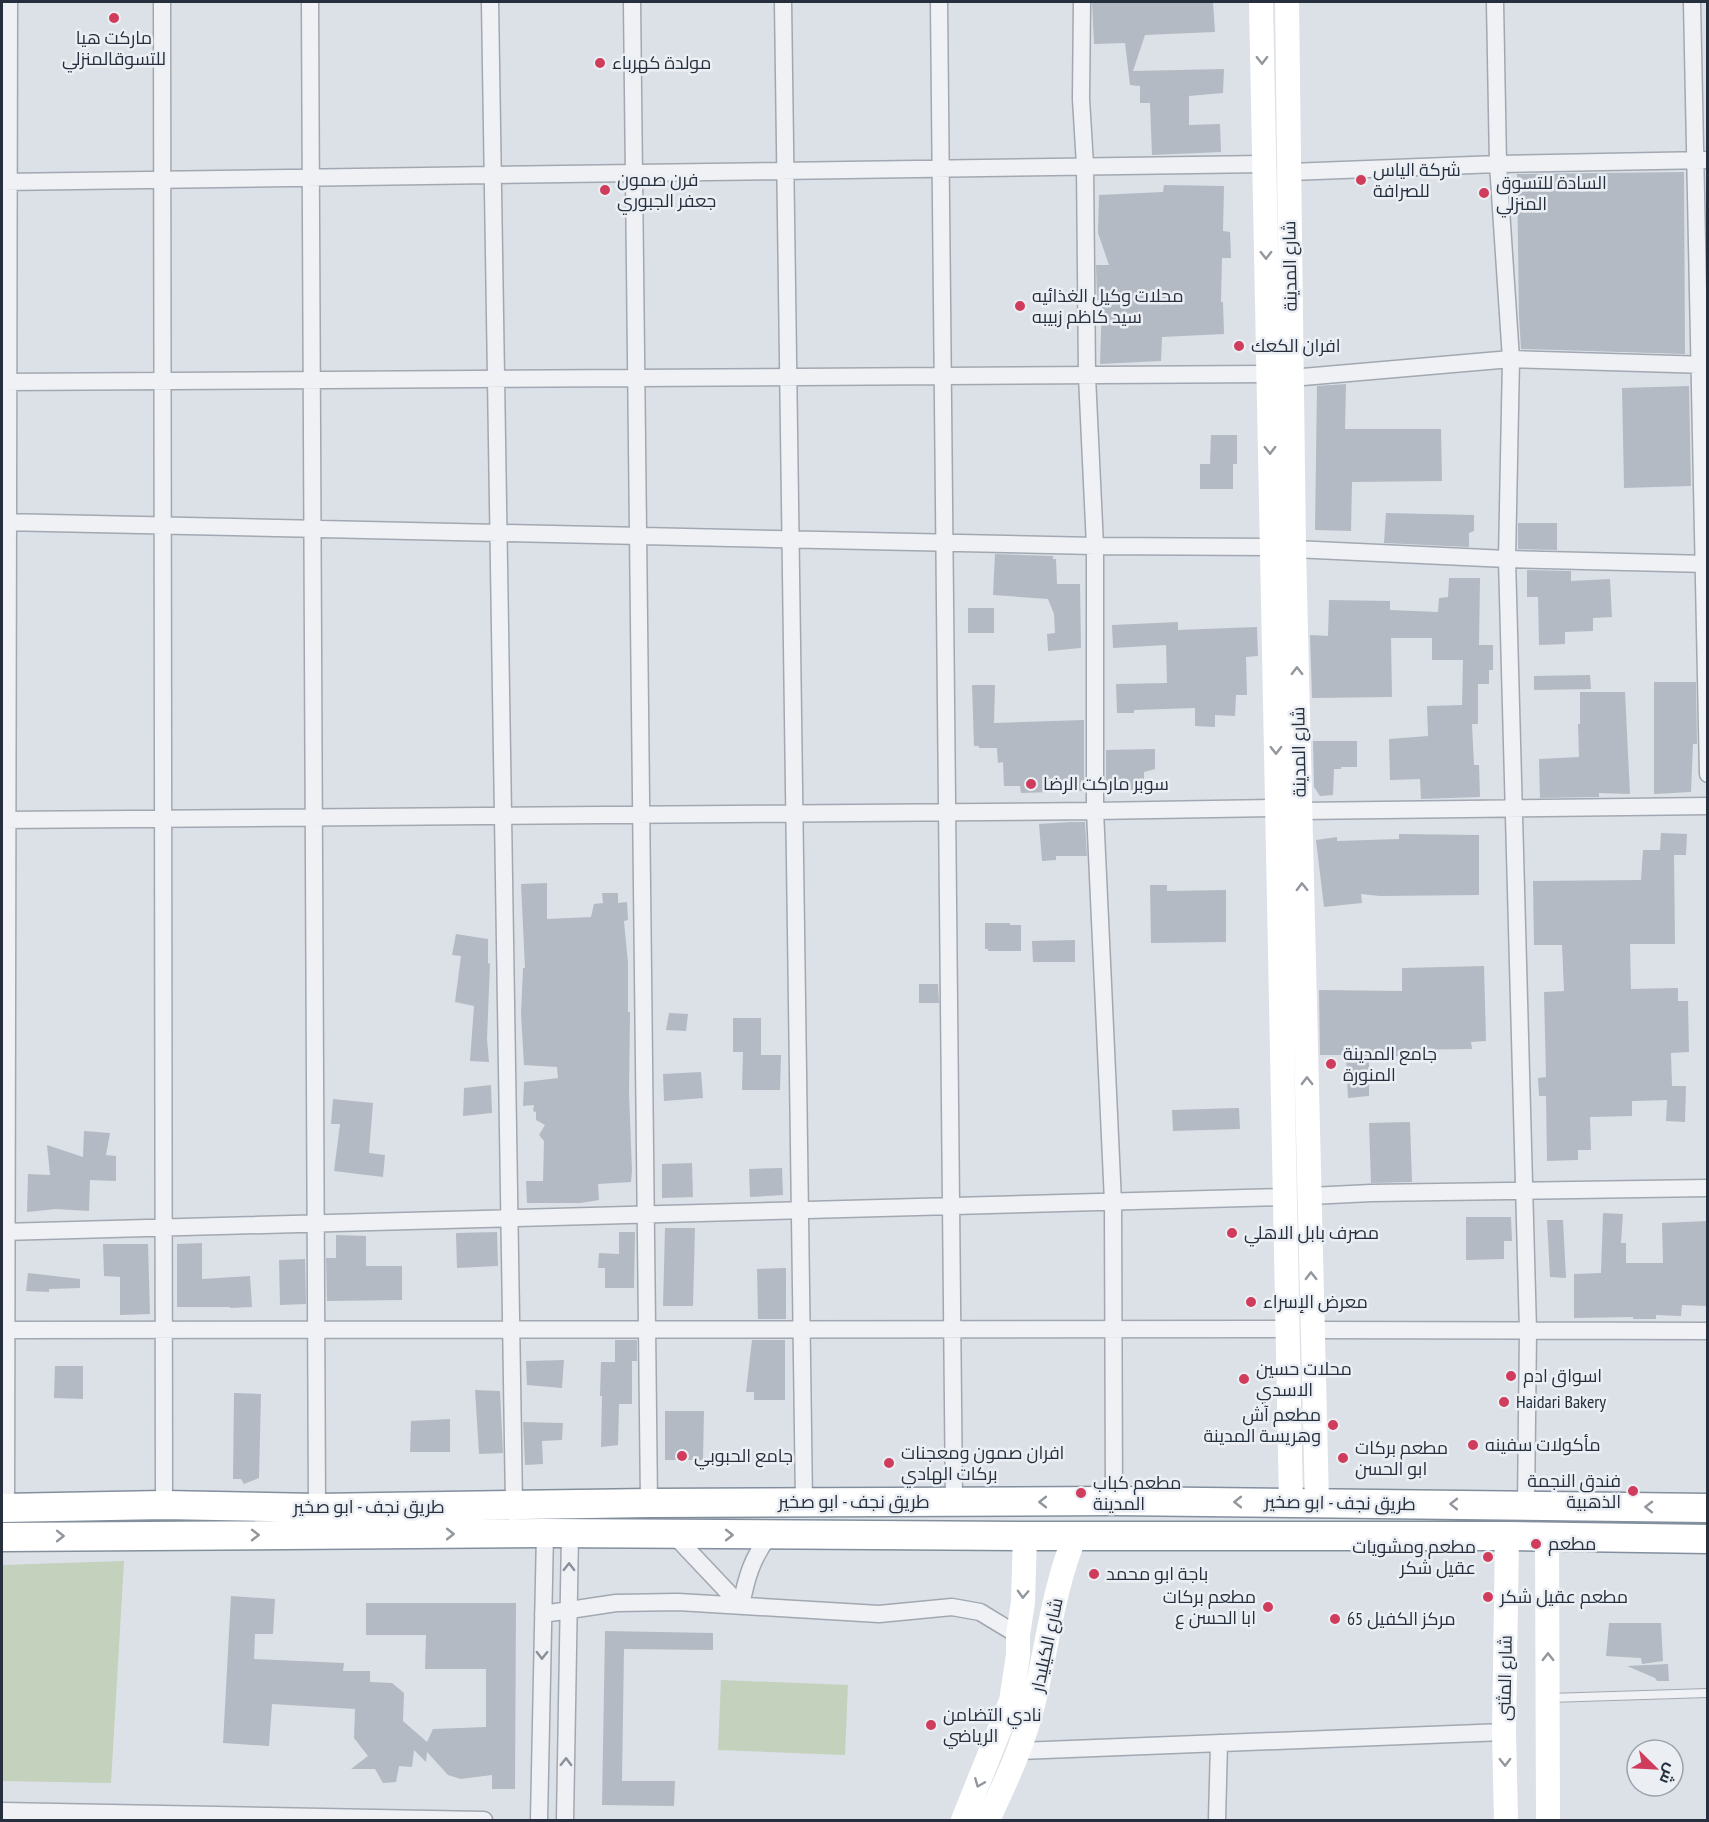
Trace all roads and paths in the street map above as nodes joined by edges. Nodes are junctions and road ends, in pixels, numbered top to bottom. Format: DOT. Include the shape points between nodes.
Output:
graph roads {
  1 [pos="9,2"];
  2 [pos="162,2"];
  3 [pos="310,2"];
  4 [pos="490,2"];
  5 [pos="632,2"];
  6 [pos="783,2"];
  7 [pos="939,2"];
  8 [pos="1082,2"];
  9 [pos="1261,2"];
  10 [pos="1287,2"];
  11 [pos="1495,2"];
  12 [pos="1692,2"];
  13 [pos="1701,160"];
  14 [pos="1264,164"];
  15 [pos="1498,164"];
  16 [pos="1085,165"];
  17 [pos="940,168"];
  18 [pos="785,170"];
  19 [pos="634,172"];
  20 [pos="1290,172"];
  21 [pos="493,175"];
  22 [pos="311,177"];
  23 [pos="162,180"];
  24 [pos="5,182"];
  25 [pos="1511,359"];
  26 [pos="1703,365"];
  27 [pos="1087,376"];
  28 [pos="1280,376"];
  29 [pos="943,377"];
  30 [pos="788,378"];
  31 [pos="636,379"];
  32 [pos="496,380"];
  33 [pos="162,381"];
  34 [pos="312,381"];
  35 [pos="5,382"];
  36 [pos="5,522"];
  37 [pos="163,526"];
  38 [pos="313,529"];
  39 [pos="499,533"];
  40 [pos="638,536"];
  41 [pos="790,539"];
  42 [pos="944,542"];
  43 [pos="1095,546"];
  44 [pos="1283,548"];
  45 [pos="1507,559"];
  46 [pos="1705,564"];
  47 [pos="1707,774"];
  48 [pos="1707,806"];
  49 [pos="1289,809"];
  50 [pos="1512,809"];
  51 [pos="1095,811"];
  52 [pos="947,812"];
  53 [pos="794,813"];
  54 [pos="641,815"];
  55 [pos="503,816"];
  56 [pos="314,817"];
  57 [pos="163,819"];
  58 [pos="4,820"];
  59 [pos="1707,1188"];
  60 [pos="1523,1190"];
  61 [pos="1310,1196"];
  62 [pos="1285,1197"];
  63 [pos="1113,1202"];
  64 [pos="951,1206"];
  65 [pos="800,1210"];
  66 [pos="646,1215"];
  67 [pos="510,1218"];
  68 [pos="316,1224"];
  69 [pos="164,1228"];
  70 [pos="4,1232"];
  71 [pos="647,1329"];
  72 [pos="801,1329"];
  73 [pos="953,1329"];
  74 [pos="1115,1329"];
  75 [pos="1287,1329"];
  76 [pos="4,1330"];
  77 [pos="164,1330"];
  78 [pos="316,1330"];
  79 [pos="511,1330"];
  80 [pos="1312,1330"];
  81 [pos="1528,1331"];
  82 [pos="1707,1331"];
  83 [pos="1114,1501"];
  84 [pos="804,1502"];
  85 [pos="649,1503"];
  86 [pos="954,1503"];
  87 [pos="1304,1503"];
  88 [pos="164,1505"];
  89 [pos="1526,1505"];
  90 [pos="514,1506"];
  91 [pos="4,1508"];
  92 [pos="317,1508"];
  93 [pos="1707,1508"];
  94 [pos="557,1534"];
  95 [pos="673,1534"];
  96 [pos="770,1535"];
  97 [pos="1025,1536"];
  98 [pos="1075,1536"];
  99 [pos="1507,1536"];
  100 [pos="2,1537"];
  101 [pos="1547,1537"];
  102 [pos="1707,1539"];
  103 [pos="741,1606"];
  104 [pos="568,1612"];
  105 [pos="543,1614"];
  106 [pos="1018,1635"];
  107 [pos="1707,1693"];
  108 [pos="1548,1698"];
  109 [pos="1504,1732"];
  110 [pos="1219,1743"];
  111 [pos="1020,1751"];
  112 [pos="2,1811"];
  113 [pos="483,1821"];
  114 [pos="539,1821"];
  115 [pos="565,1821"];
  116 [pos="963,1821"];
  117 [pos="988,1821"];
  118 [pos="1217,1821"];
  119 [pos="1506,1821"];
  120 [pos="1548,1821"];
  1 -- 24 [label="street"];
  2 -- 23 [label="street"];
  3 -- 22 [label="street"];
  4 -- 21 [label="street"];
  5 -- 19 [label="street"];
  6 -- 18 [label="street"];
  7 -- 17 [label="street"];
  8 -- 16 [label="street"];
  9 -- 14 [label="main road, شارع المدينة, one-way"];
  10 -- 20 [label="main road, شارع المدينة"];
  11 -- 15 [label="street"];
  12 -- 13 [label="street"];
  13 -- 15 [label="street"];
  13 -- 26 [label="street"];
  14 -- 16 [label="street"];
  14 -- 28 [label="main road, شارع المدينة, one-way"];
  15 -- 20 [label="street"];
  15 -- 25 [label="street"];
  16 -- 17 [label="street"];
  16 -- 27 [label="street"];
  17 -- 18 [label="street"];
  17 -- 29 [label="street"];
  18 -- 19 [label="street"];
  18 -- 30 [label="street"];
  19 -- 21 [label="street"];
  19 -- 31 [label="street"];
  20 -- 28 [label="main road, شارع المدينة"];
  21 -- 22 [label="street"];
  21 -- 32 [label="street"];
  22 -- 23 [label="street"];
  22 -- 34 [label="street"];
  23 -- 24 [label="street"];
  23 -- 33 [label="street"];
  24 -- 35 [label="street"];
  25 -- 26 [label="street"];
  25 -- 28 [label="street"];
  25 -- 45 [label="street"];
  26 -- 46 [label="street"];
  27 -- 28 [label="street"];
  27 -- 29 [label="street"];
  27 -- 43 [label="street"];
  28 -- 44 [label="main road, شارع المدينة"];
  29 -- 30 [label="street"];
  29 -- 42 [label="street"];
  30 -- 31 [label="street"];
  30 -- 41 [label="street"];
  31 -- 32 [label="street"];
  31 -- 40 [label="street"];
  32 -- 34 [label="street"];
  32 -- 39 [label="street"];
  33 -- 34 [label="street"];
  33 -- 35 [label="street"];
  33 -- 37 [label="street"];
  34 -- 38 [label="street"];
  35 -- 36 [label="street"];
  36 -- 37 [label="street"];
  36 -- 58 [label="street"];
  37 -- 38 [label="street"];
  37 -- 57 [label="street"];
  38 -- 39 [label="street"];
  38 -- 56 [label="street"];
  39 -- 40 [label="street"];
  39 -- 55 [label="street"];
  40 -- 41 [label="street"];
  40 -- 54 [label="street"];
  41 -- 42 [label="street"];
  41 -- 53 [label="street"];
  42 -- 43 [label="street"];
  42 -- 52 [label="street"];
  43 -- 44 [label="street"];
  43 -- 51 [label="street"];
  44 -- 45 [label="street"];
  44 -- 49 [label="main road, شارع المدينة"];
  45 -- 46 [label="street"];
  45 -- 50 [label="street"];
  46 -- 47 [label="street"];
  48 -- 50 [label="street"];
  49 -- 50 [label="street"];
  49 -- 51 [label="street"];
  61 -- 49 [label="main road, شارع المدينة, one-way"];
  49 -- 62 [label="main road, شارع المدينة"];
  50 -- 60 [label="street"];
  51 -- 52 [label="street"];
  51 -- 63 [label="street"];
  52 -- 53 [label="street"];
  52 -- 64 [label="street"];
  53 -- 54 [label="street"];
  53 -- 65 [label="street"];
  54 -- 55 [label="street"];
  54 -- 66 [label="street"];
  55 -- 56 [label="street"];
  55 -- 67 [label="street"];
  56 -- 57 [label="street"];
  56 -- 68 [label="street"];
  57 -- 58 [label="street"];
  57 -- 69 [label="street"];
  58 -- 70 [label="street"];
  59 -- 60 [label="street"];
  60 -- 61 [label="street"];
  60 -- 81 [label="street"];
  80 -- 61 [label="main road, شارع المدينة, one-way"];
  62 -- 63 [label="street"];
  62 -- 75 [label="main road, شارع المدينة"];
  63 -- 64 [label="street"];
  63 -- 74 [label="street"];
  64 -- 65 [label="street"];
  64 -- 73 [label="street"];
  65 -- 66 [label="street"];
  65 -- 72 [label="street"];
  66 -- 67 [label="street"];
  66 -- 71 [label="street"];
  67 -- 68 [label="street"];
  67 -- 79 [label="street"];
  68 -- 69 [label="street"];
  68 -- 78 [label="street"];
  69 -- 70 [label="street"];
  69 -- 77 [label="street"];
  70 -- 76 [label="street"];
  71 -- 72 [label="street"];
  71 -- 79 [label="street"];
  71 -- 85 [label="street"];
  72 -- 73 [label="street"];
  72 -- 84 [label="street"];
  73 -- 74 [label="street"];
  73 -- 86 [label="street"];
  74 -- 75 [label="street"];
  74 -- 83 [label="street"];
  75 -- 87 [label="main road, شارع المدينة"];
  76 -- 77 [label="street"];
  76 -- 91 [label="street"];
  77 -- 78 [label="street"];
  77 -- 88 [label="street"];
  78 -- 79 [label="street"];
  78 -- 92 [label="street"];
  79 -- 90 [label="street"];
  80 -- 81 [label="street"];
  80 -- 87 [label="main road, شارع المدينة"];
  81 -- 82 [label="street"];
  81 -- 89 [label="street"];
  83 -- 86 [label="highway, طريق نجف - ابو صخير, one-way"];
  87 -- 83 [label="highway, طريق نجف - ابو صخير, one-way"];
  84 -- 85 [label="highway, طريق نجف - ابو صخير"];
  84 -- 86 [label="highway, طريق نجف - ابو صخير"];
  85 -- 90 [label="highway, طريق نجف - ابو صخير"];
  89 -- 87 [label="highway, طريق نجف - ابو صخير, one-way"];
  88 -- 91 [label="highway, طريق نجف - ابو صخير"];
  88 -- 92 [label="highway, طريق نجف - ابو صخير"];
  93 -- 89 [label="highway, طريق نجف - ابو صخير, one-way"];
  90 -- 92 [label="highway, طريق نجف - ابو صخير"];
  94 -- 95 [label="highway, طريق نجف - ابو صخير"];
  100 -- 94 [label="highway, طريق نجف - ابو صخير, one-way"];
  104 -- 94 [label="street, one-way"];
  94 -- 105 [label="street"];
  95 -- 96 [label="highway, طريق نجف - ابو صخير, one-way"];
  95 -- 103 [label="street"];
  96 -- 97 [label="highway, طريق نجف - ابو صخير"];
  96 -- 103 [label="street" via="746,1575"];
  97 -- 98 [label="highway, طريق نجف - ابو صخير"];
  97 -- 106 [label="main road, شارع الكيليدار, one-way"];
  98 -- 99 [label="highway, طريق نجف - ابو صخير"];
  98 -- 111 [label="main road, شارع الكيليدار"];
  99 -- 101 [label="highway, طريق نجف - ابو صخير"];
  99 -- 109 [label="main road, شارع المثنى"];
  101 -- 102 [label="highway, طريق نجف - ابو صخير"];
  108 -- 101 [label="main road, one-way"];
  103 -- 104 [label="street" via="616,1603"];
  103 -- 106 [label="street" via="879,1614 952,1607 980,1612"];
  104 -- 105 [label="street"];
  115 -- 104 [label="street, one-way"];
  105 -- 114 [label="street, one-way"];
  106 -- 116 [label="main road, شارع الكيليدار, one-way" via="1011,1701"];
  107 -- 108 [label="lane"];
  108 -- 120 [label="main road"];
  109 -- 110 [label="street"];
  109 -- 119 [label="main road, شارع المثنى, one-way"];
  110 -- 111 [label="street"];
  110 -- 118 [label="street"];
  111 -- 117 [label="main road, شارع الكيليدار"];
  112 -- 113 [label="street"];
}
